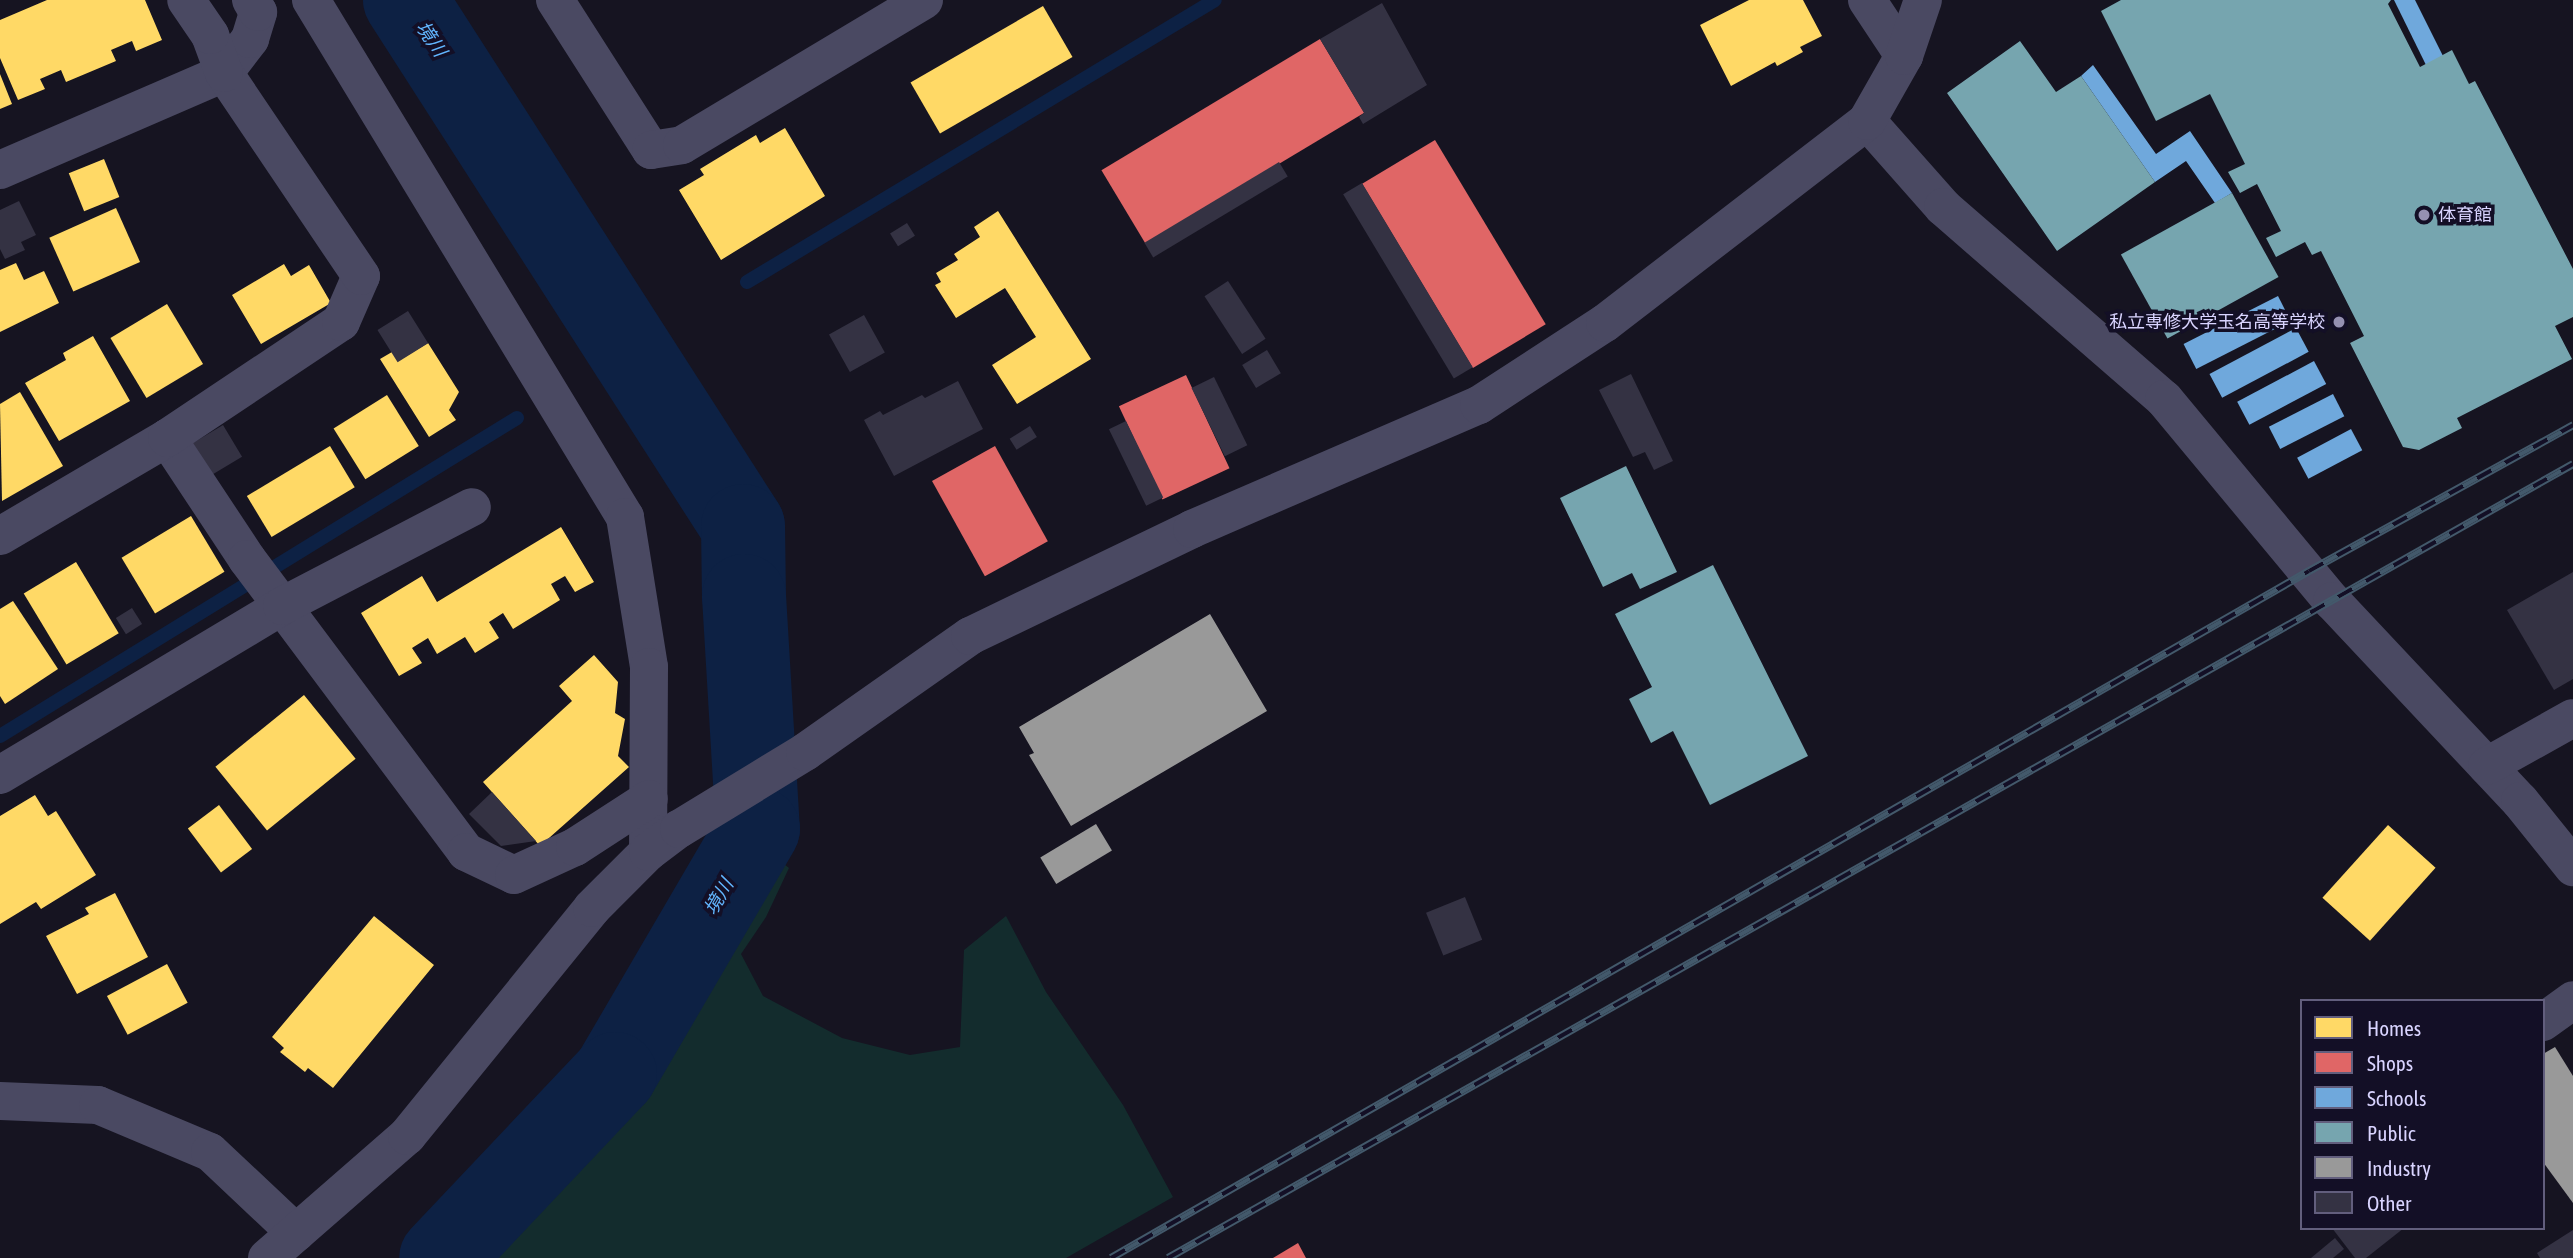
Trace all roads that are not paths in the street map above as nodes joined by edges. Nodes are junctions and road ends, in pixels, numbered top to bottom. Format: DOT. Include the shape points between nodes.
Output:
graph roads {
  1 [pos="186,0"];
  2 [pos="251,0"];
  3 [pos="311,0"];
  4 [pos="555,0"];
  5 [pos="924,0"];
  6 [pos="1867,0"];
  7 [pos="1923,0"];
  8 [pos="1904,57"];
  9 [pos="224,73"];
  10 [pos="1867,121"];
  11 [pos="0,170"];
  12 [pos="167,438"];
  13 [pos="472,507"];
  14 [pos="0,536"];
  15 [pos="277,598"];
  16 [pos="2573,718"];
  17 [pos="2487,766"];
  18 [pos="0,775"];
  19 [pos="649,799"];
  20 [pos="648,852"];
  21 [pos="2573,867"];
  22 [pos="2573,1000"];
  23 [pos="2545,1021"];
  24 [pos="0,1101"];
  25 [pos="296,1233"];
  26 [pos="267,1258"];
  1 -- 9 [label="street" via="209,35"];
  2 -- 9 [label="street" via="258,12 250,39"];
  3 -- 19 [label="street" via="625,517 649,667"];
  4 -- 5 [label="street" via="651,150 682,145"];
  6 -- 8 [label="street"];
  7 -- 8 [label="street"];
  8 -- 10 [label="street"];
  9 -- 11 [label="street"];
  9 -- 12 [label="street" via="361,276 341,322"];
  10 -- 17 [label="street" via="1943,207 2164,399 2332,601"];
  10 -- 20 [label="street" via="1605,323 1479,405 1192,529 970,636 805,752"];
  12 -- 14 [label="street"];
  12 -- 15 [label="street"];
  13 -- 15 [label="street"];
  15 -- 18 [label="street"];
  15 -- 19 [label="street" via="466,852 514,875 575,847"];
  16 -- 17 [label="street"];
  17 -- 21 [label="street"];
  19 -- 20 [label="street"];
  20 -- 25 [label="street" via="592,908 407,1136"];
  22 -- 23 [label="street"];
  24 -- 25 [label="street" via="98,1105 210,1152"];
  25 -- 26 [label="street"];
}
